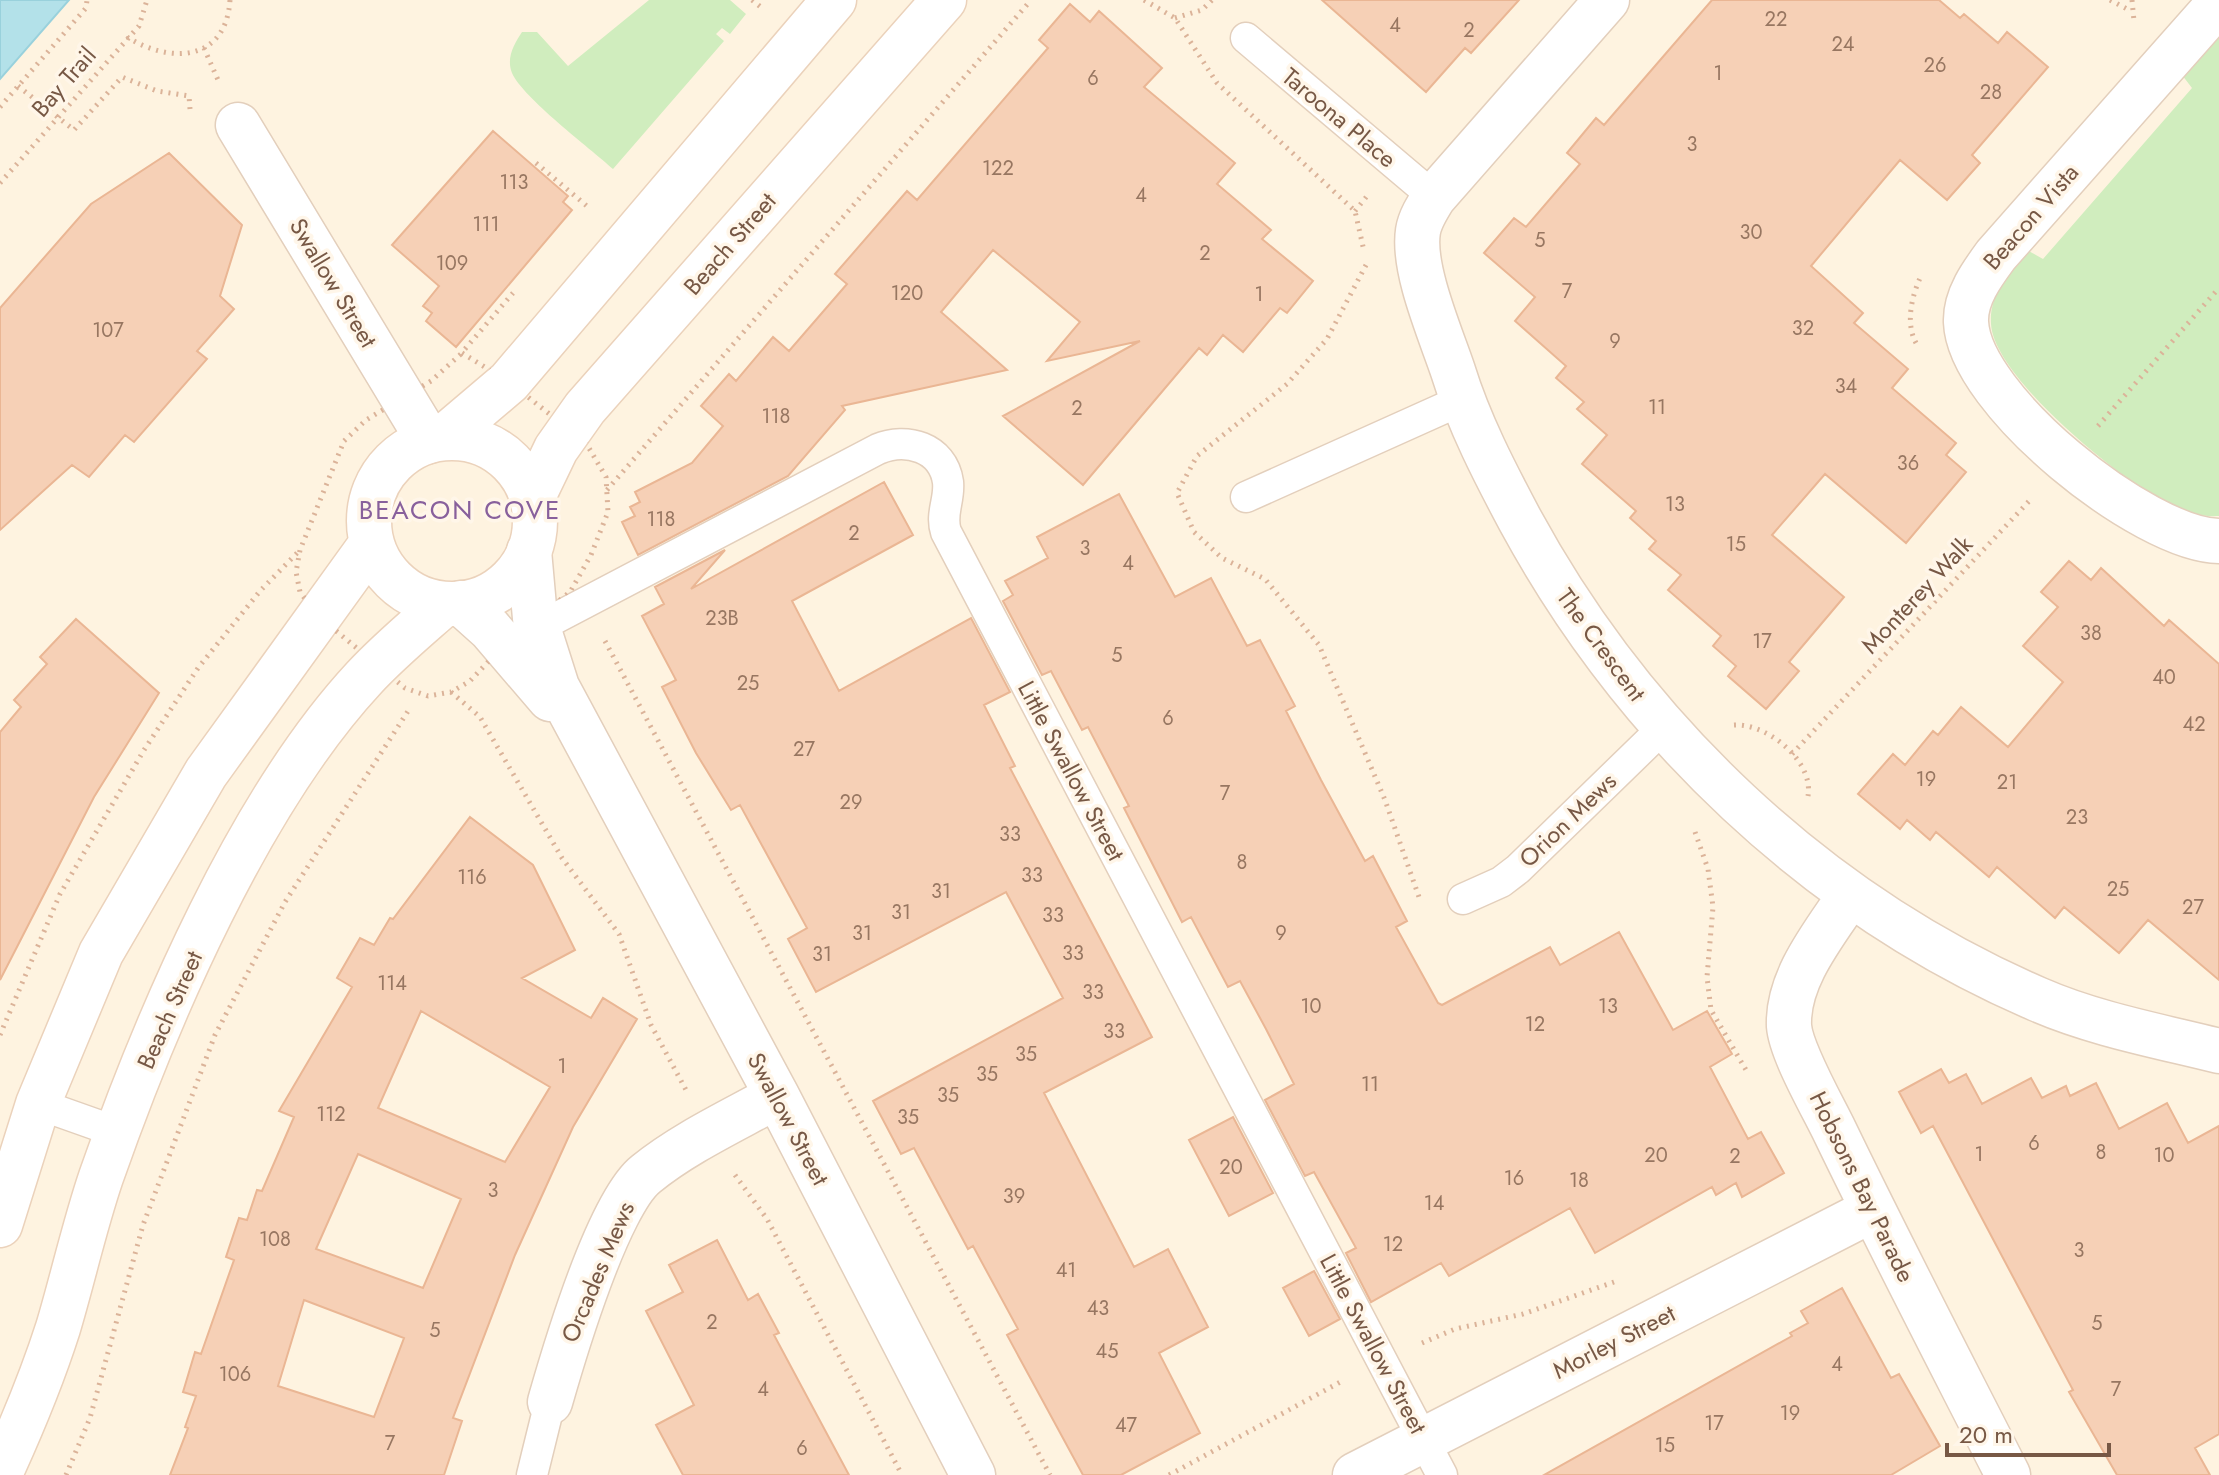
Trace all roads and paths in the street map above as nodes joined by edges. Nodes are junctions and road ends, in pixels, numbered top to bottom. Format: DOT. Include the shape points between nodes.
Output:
graph roads {
  1 [pos="87,0"];
  2 [pos="147,0"];
  3 [pos="230,0"];
  4 [pos="752,0"];
  5 [pos="834,0"];
  6 [pos="944,0"];
  7 [pos="1031,0"];
  8 [pos="1144,0"];
  9 [pos="1212,0"];
  10 [pos="1607,0"];
  11 [pos="2110,0"];
  12 [pos="2218,2"];
  13 [pos="762,8"];
  14 [pos="2132,12"];
  15 [pos="1175,18"];
  16 [pos="127,37"];
  17 [pos="1246,38"];
  18 [pos="18,86"];
  19 [pos="0,107"];
  20 [pos="57,118"];
  21 [pos="238,125"];
  22 [pos="536,163"];
  23 [pos="0,183"];
  24 [pos="1434,197"];
  25 [pos="588,207"];
  26 [pos="1922,273"];
  27 [pos="2219,288"];
  28 [pos="1919,348"];
  29 [pos="509,382"];
  30 [pos="402,396"];
  31 [pos="1462,400"];
  32 [pos="569,427"];
  33 [pos="436,440"];
  34 [pos="2067,461"];
  35 [pos="606,490"];
  36 [pos="1246,497"];
  37 [pos="532,499"];
  38 [pos="2219,541"];
  39 [pos="372,543"];
  40 [pos="300,550"];
  41 [pos="529,551"];
  42 [pos="580,593"];
  43 [pos="452,603"];
  44 [pos="318,616"];
  45 [pos="525,630"];
  46 [pos="377,665"];
  47 [pos="451,692"];
  48 [pos="418,693"];
  49 [pos="1664,727"];
  50 [pos="1792,754"];
  51 [pos="1694,829"];
  52 [pos="1850,895"];
  53 [pos="1463,899"];
  54 [pos="1422,903"];
  55 [pos="0,1035"];
  56 [pos="2219,1051"];
  57 [pos="1749,1075"];
  58 [pos="777,1096"];
  59 [pos="38,1104"];
  60 [pos="117,1132"];
  61 [pos="710,1134"];
  62 [pos="1872,1210"];
  63 [pos="0,1225"];
  64 [pos="1624,1279"];
  65 [pos="1381,1360"];
  66 [pos="550,1402"];
  67 [pos="1432,1457"];
  68 [pos="0,1474"];
  69 [pos="66,1475"];
  70 [pos="532,1475"];
  71 [pos="902,1475"];
  72 [pos="973,1475"];
  73 [pos="1050,1475"];
  74 [pos="1169,1475"];
  75 [pos="1355,1475"];
  76 [pos="2008,1475"];
  1 -- 18 [label="path" via="86,8"];
  2 -- 16 [label="path, Bay Trail" via="139,26"];
  3 -- 16 [label="path" via="223,30 194,52 166,54"];
  4 -- 13 [label="path"];
  5 -- 29 [label="street"];
  6 -- 32 [label="street, Beach Street"];
  7 -- 35 [label="path"];
  8 -- 15 [label="path"];
  9 -- 15 [label="path" via="1191,15"];
  10 -- 24 [label="street, The Crescent"];
  11 -- 14 [label="path"];
  12 -- 34 [label="street, Beacon Vista" via="1996,255 1969,304 1970,339 1987,375 2013,409"];
  15 -- 54 [label="path" via="1217,83 1355,211 1366,262 1327,339 1287,384 1197,456 1177,493 1194,532 1222,558 1265,579 1319,645"];
  16 -- 20 [label="path, Bay Trail"];
  17 -- 24 [label="lane, Taroona Place"];
  18 -- 19 [label="path"];
  18 -- 20 [label="path"];
  20 -- 21 [label="path" via="74,130 122,77 189,96 194,135"];
  20 -- 23 [label="path, Bay Trail"];
  21 -- 30 [label="street, Swallow Street"];
  22 -- 25 [label="path"];
  24 -- 31 [label="street, The Crescent" via="1418,232 1419,260"];
  26 -- 28 [label="path" via="1911,298 1912,336"];
  27 -- 34 [label="path, Monterey Walk"];
  29 -- 30 [label="path" via="462,353 431,381"];
  29 -- 32 [label="path"];
  29 -- 33 [label="street"];
  30 -- 33 [label="street, Swallow Street"];
  30 -- 40 [label="path" via="344,441"];
  31 -- 36 [label="lane"];
  31 -- 49 [label="street, The Crescent" via="1549,572 1621,678"];
  32 -- 35 [label="path" via="586,443 606,477"];
  32 -- 37 [label="street, Beach Street"];
  33 -- 37 [label="street" via="482,443 499,452 514,465"];
  33 -- 39 [label="street" via="409,450 380,480 372,500"];
  34 -- 38 [label="street, Beacon Vista" via="2170,530 2191,539"];
  34 -- 50 [label="path, Monterey Walk"];
  35 -- 42 [label="path" via="608,512"];
  37 -- 41 [label="street" via="535,531"];
  39 -- 43 [label="street" via="391,577 406,590"];
  39 -- 44 [label="street"];
  40 -- 44 [label="path" via="300,592"];
  40 -- 55 [label="path" via="198,668 144,750 60,894"];
  41 -- 43 [label="street" via="502,587 482,598"];
  41 -- 45 [label="street, Swallow Street"];
  42 -- 45 [label="lane, Little Swallow Street"];
  42 -- 45 [label="path" via="558,602"];
  42 -- 65 [label="lane, Little Swallow Street" via="887,445 912,443 930,453 948,483 946,532"];
  42 -- 73 [label="path"];
  43 -- 45 [label="street, Swallow Street"];
  43 -- 46 [label="street, Beach Street"];
  44 -- 46 [label="path"];
  44 -- 59 [label="street" via="223,747 152,862 101,953"];
  45 -- 47 [label="path"];
  45 -- 58 [label="street, Swallow Street"];
  46 -- 48 [label="path"];
  46 -- 60 [label="street, Beach Street" via="326,724 246,847"];
  47 -- 48 [label="path"];
  47 -- 61 [label="path" via="480,717 562,858 619,934 651,1025"];
  48 -- 69 [label="path" via="285,902 215,1035 143,1225 90,1418"];
  49 -- 52 [label="street, The Crescent" via="1754,816"];
  49 -- 53 [label="lane, Orion Mews" via="1518,869"];
  51 -- 57 [label="path" via="1708,869 1713,907 1707,977 1711,1010"];
  52 -- 56 [label="street, The Crescent" via="1948,954 2042,1001"];
  52 -- 62 [label="street, Hobsons Bay Parade" via="1808,959 1789,1027"];
  58 -- 61 [label="street, Orcades Mews"];
  58 -- 72 [label="street, Swallow Street"];
  59 -- 60 [label="lane"];
  59 -- 63 [label="street"];
  60 -- 68 [label="street, Beach Street" via="41,1377"];
  61 -- 66 [label="street, Orcades Mews" via="643,1175 632,1190 583,1295"];
  61 -- 71 [label="path" via="767,1219"];
  62 -- 67 [label="street, Morley Street"];
  62 -- 76 [label="street, Hobsons Bay Parade"];
  64 -- 65 [label="path" via="1523,1314 1455,1329"];
  65 -- 67 [label="lane, Little Swallow Street"];
  65 -- 74 [label="path"];
  66 -- 70 [label="lane, Orcades Mews"];
  67 -- 75 [label="street, Morley Street"];
}
